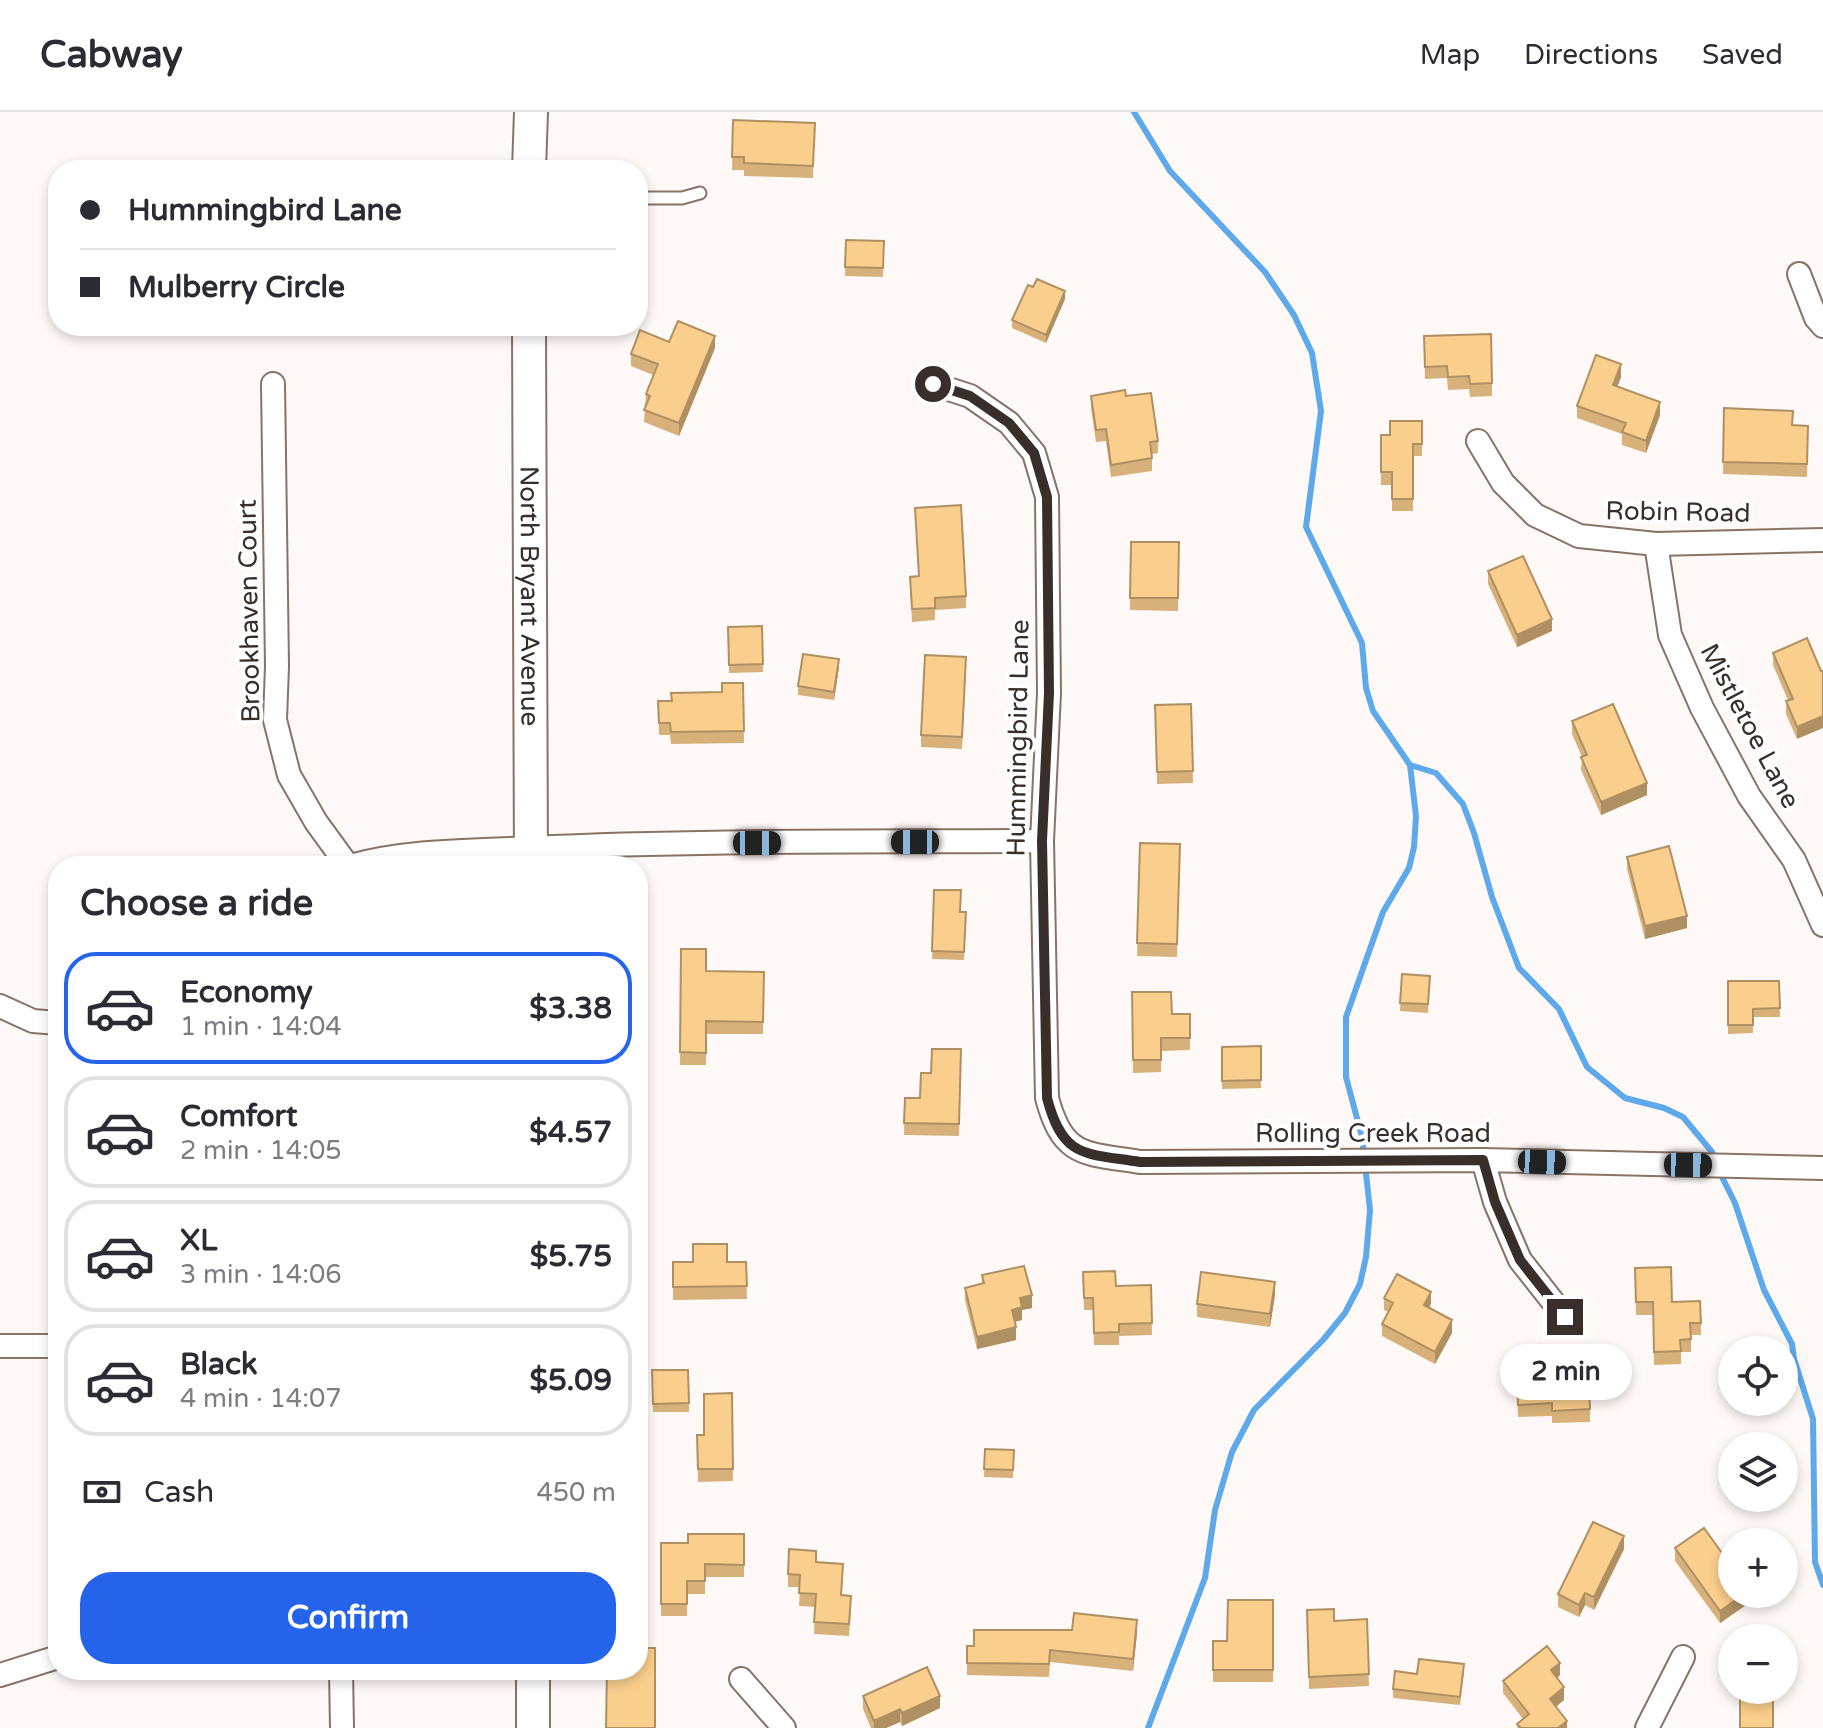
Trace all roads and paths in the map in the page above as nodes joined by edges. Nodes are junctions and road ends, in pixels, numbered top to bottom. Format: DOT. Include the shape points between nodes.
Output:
graph roads {
  1 [pos="531,112"];
  2 [pos="529,160"];
  3 [pos="700,193"];
  4 [pos="648,198"];
  5 [pos="1799,274"];
  6 [pos="1823,326"];
  7 [pos="529,336"];
  8 [pos="273,384"];
  9 [pos="933,384"];
  10 [pos="1478,441"];
  11 [pos="1823,540"];
  12 [pos="1656,544"];
  13 [pos="1042,841"];
  14 [pos="342,856"];
  15 [pos="531,856"];
  16 [pos="536,856"];
  17 [pos="1823,925"];
  18 [pos="0,1006"];
  19 [pos="48,1022"];
  20 [pos="1069,1146"];
  21 [pos="1483,1160"];
  22 [pos="1823,1168"];
  23 [pos="1565,1317"];
  24 [pos="0,1346"];
  25 [pos="48,1346"];
  26 [pos="1683,1657"];
  27 [pos="48,1660"];
  28 [pos="0,1675"];
  29 [pos="741,1679"];
  30 [pos="341,1680"];
  31 [pos="533,1680"];
  32 [pos="342,1728"];
  33 [pos="533,1728"];
  34 [pos="784,1728"];
  35 [pos="1647,1728"];
  1 -- 2 [label="street"];
  3 -- 4 [label="lane"];
  5 -- 6 [label="street"];
  7 -- 15 [label="street, North Bryant Avenue"];
  8 -- 14 [label="street, Brookhaven Court" via="275,720 289,775"];
  9 -- 13 [label="street, Hummingbird Lane" via="970,396 1009,423 1034,453 1047,497 1049,693"];
  10 -- 12 [label="street, Robin Road" via="1503,483 1535,515 1579,536"];
  11 -- 12 [label="street, Robin Road"];
  12 -- 17 [label="street, Mistletoe Lane" via="1670,635 1749,796 1794,860"];
  13 -- 16 [label="street" via="597,844"];
  13 -- 20 [label="street, Hummingbird Lane" via="1047,1098 1054,1126"];
  18 -- 19 [label="street"];
  20 -- 21 [label="street, Rolling Creek Road" via="1140,1162"];
  21 -- 22 [label="street, Rolling Creek Road"];
  21 -- 23 [label="street" via="1520,1260"];
  24 -- 25 [label="street"];
  26 -- 35 [label="street"];
  27 -- 28 [label="street"];
  29 -- 34 [label="street"];
  30 -- 32 [label="street"];
  31 -- 33 [label="street"];
}
